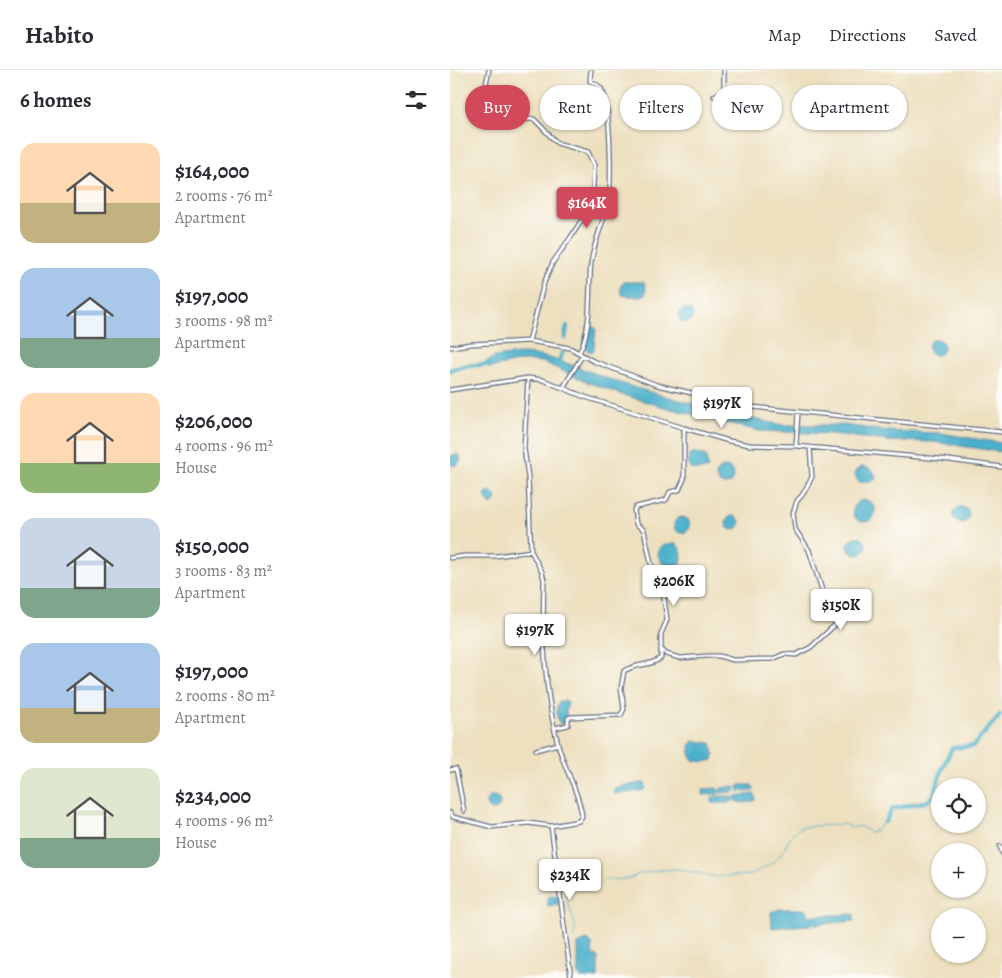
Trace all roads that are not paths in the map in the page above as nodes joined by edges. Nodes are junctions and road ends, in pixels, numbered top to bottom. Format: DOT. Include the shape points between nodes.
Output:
graph roads {
  1 [pos="489,70"];
  2 [pos="591,70"];
  3 [pos="724,70"];
  4 [pos="724,85"];
  5 [pos="529,340"];
  6 [pos="450,347"];
  7 [pos="580,355"];
  8 [pos="528,378"];
  9 [pos="563,388"];
  10 [pos="450,390"];
  11 [pos="798,412"];
  12 [pos="684,428"];
  13 [pos="1002,432"];
  14 [pos="796,446"];
  15 [pos="810,447"];
  16 [pos="1002,467"];
  17 [pos="531,551"];
  18 [pos="450,558"];
  19 [pos="661,650"];
  20 [pos="555,728"];
  21 [pos="558,744"];
  22 [pos="536,750"];
  23 [pos="450,770"];
  24 [pos="464,811"];
  25 [pos="450,813"];
  26 [pos="550,826"];
  27 [pos="1000,846"];
  28 [pos="1002,853"];
  29 [pos="571,978"];
  1 -- 5 [label="street" via="486,84 492,106 514,120 534,119 558,143 588,152 594,165 594,188 586,213 553,262 541,291"];
  2 -- 7 [label="street" via="590,80 598,84 608,112 610,181 608,203 592,256 590,303"];
  3 -- 4 [label="street"];
  5 -- 6 [label="street"];
  5 -- 7 [label="street" via="570,348"];
  7 -- 9 [label="street"];
  7 -- 11 [label="street" via="657,385 752,407"];
  8 -- 9 [label="street"];
  8 -- 10 [label="street"];
  8 -- 17 [label="street" via="524,448"];
  9 -- 12 [label="street"];
  11 -- 13 [label="street"];
  11 -- 14 [label="street"];
  12 -- 14 [label="street" via="750,445"];
  12 -- 19 [label="street" via="684,479 679,490 670,492 666,500 634,510 636,524 644,530 652,568 659,574 662,584 667,620 661,634"];
  14 -- 15 [label="street"];
  15 -- 16 [label="street" via="941,458"];
  15 -- 19 [label="street" via="812,477 793,513 795,529 808,550 822,590 837,616 836,623 810,647 773,659 680,658"];
  17 -- 18 [label="street"];
  17 -- 20 [label="street" via="544,580 544,662"];
  19 -- 20 [label="street" via="662,658 653,664 624,670 624,709 621,715 570,717 568,725"];
  20 -- 21 [label="street"];
  21 -- 22 [label="street"];
  21 -- 26 [label="street" via="580,802 582,816 579,821"];
  23 -- 24 [label="street" via="456,769"];
  25 -- 26 [label="street" via="453,817 492,827 528,823"];
  26 -- 29 [label="street"];
  27 -- 28 [label="street"];
}
